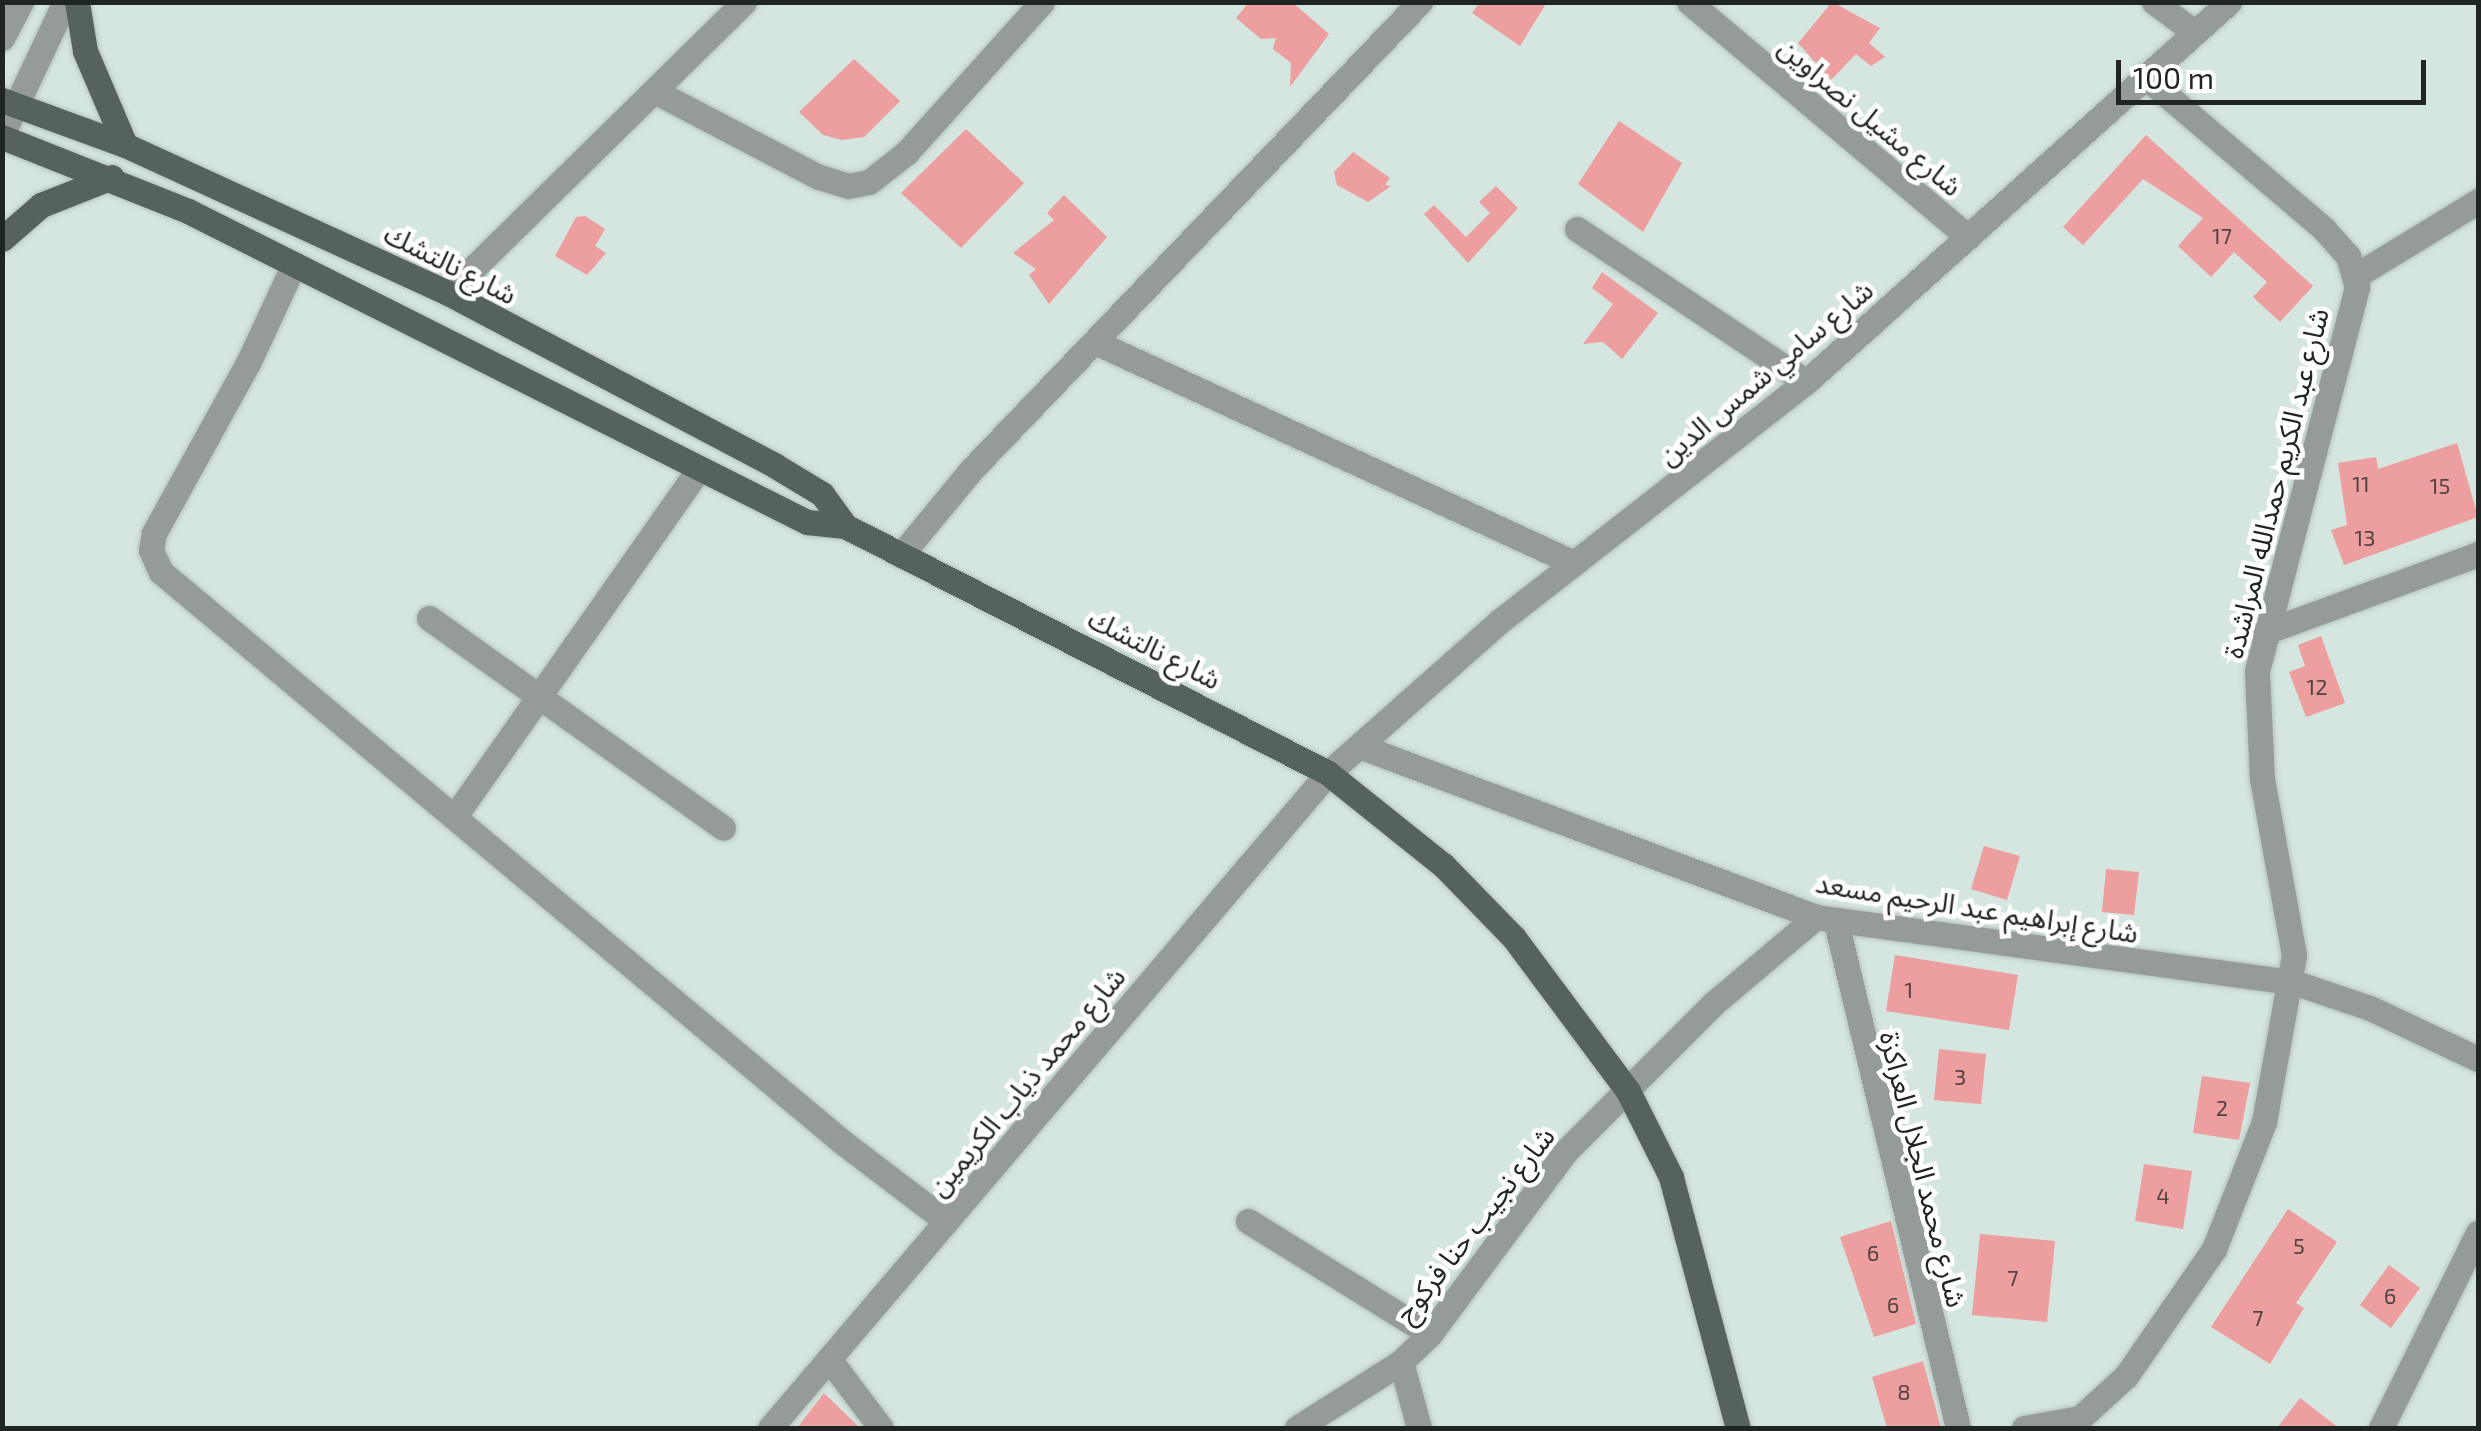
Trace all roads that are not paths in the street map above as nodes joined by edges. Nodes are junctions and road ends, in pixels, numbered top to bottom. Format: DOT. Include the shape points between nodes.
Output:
graph roads {
  1 [pos="21,2"];
  2 [pos="66,2"];
  3 [pos="77,2"];
  4 [pos="744,2"];
  5 [pos="1042,2"];
  6 [pos="1420,2"];
  7 [pos="1690,2"];
  8 [pos="2154,2"];
  9 [pos="2228,2"];
  10 [pos="2193,31"];
  11 [pos="2,38"];
  12 [pos="2144,76"];
  13 [pos="658,94"];
  14 [pos="8,101"];
  15 [pos="2,136"];
  16 [pos="125,145"];
  17 [pos="112,177"];
  18 [pos="2478,201"];
  19 [pos="1578,229"];
  20 [pos="1968,237"];
  21 [pos="2,239"];
  22 [pos="294,264"];
  23 [pos="2357,275"];
  24 [pos="448,293"];
  25 [pos="1097,343"];
  26 [pos="1806,382"];
  27 [pos="698,470"];
  28 [pos="845,526"];
  29 [pos="901,554"];
  30 [pos="2477,558"];
  31 [pos="1574,563"];
  32 [pos="430,618"];
  33 [pos="2265,632"];
  34 [pos="541,698"];
  35 [pos="1359,746"];
  36 [pos="1328,773"];
  37 [pos="455,816"];
  38 [pos="724,828"];
  39 [pos="1826,920"];
  40 [pos="2293,982"];
  41 [pos="2478,1059"];
  42 [pos="1628,1091"];
  43 [pos="1248,1221"];
  44 [pos="946,1222"];
  45 [pos="2478,1233"];
  46 [pos="1430,1334"];
  47 [pos="829,1359"];
  48 [pos="1401,1362"];
  49 [pos="770,1428"];
  50 [pos="882,1428"];
  51 [pos="1297,1428"];
  52 [pos="1419,1428"];
  53 [pos="1738,1428"];
  54 [pos="1958,1428"];
  55 [pos="2024,1428"];
  56 [pos="2381,1428"];
  1 -- 11 [label="street"];
  2 -- 14 [label="street"];
  3 -- 16 [label="main road" via="85,51"];
  4 -- 13 [label="street"];
  5 -- 13 [label="street" via="906,153 869,182 848,186 819,177"];
  6 -- 25 [label="street"];
  7 -- 20 [label="street, شارع مشيل نصراوين"];
  8 -- 10 [label="street"];
  9 -- 10 [label="street, شارع سامي شمس الدين"];
  10 -- 12 [label="street, شارع سامي شمس الدين"];
  12 -- 20 [label="street, شارع سامي شمس الدين"];
  12 -- 23 [label="street" via="2324,230"];
  13 -- 24 [label="street" via="548,188"];
  14 -- 15 [label="street"];
  14 -- 16 [label="main road, شارع نالتشك"];
  15 -- 17 [label="main road, شارع نالتشك"];
  16 -- 24 [label="main road, شارع نالتشك"];
  17 -- 21 [label="main road" via="40,205"];
  17 -- 22 [label="main road, شارع نالتشك"];
  18 -- 23 [label="street"];
  19 -- 26 [label="street"];
  20 -- 26 [label="street, شارع سامي شمس الدين"];
  22 -- 27 [label="main road, شارع نالتشك"];
  22 -- 37 [label="street" via="249,362 160,518 153,558 193,601"];
  23 -- 33 [label="street, شارع عبد الكريم حمدالله المراشدة"];
  24 -- 28 [label="main road, شارع نالتشك" via="774,465 822,494"];
  25 -- 29 [label="street" via="972,470"];
  25 -- 31 [label="street"];
  26 -- 31 [label="street, شارع سامي شمس الدين"];
  27 -- 28 [label="main road, شارع نالتشك" via="807,522"];
  27 -- 34 [label="street"];
  28 -- 29 [label="main road, شارع نالتشك"];
  29 -- 36 [label="main road, شارع نالتشك"];
  30 -- 33 [label="street"];
  31 -- 35 [label="street, شارع سامي شمس الدين"];
  32 -- 34 [label="street"];
  33 -- 40 [label="street, شارع عبد الكريم حمدالله المراشدة" via="2256,671 2258,736"];
  34 -- 37 [label="street"];
  34 -- 38 [label="street"];
  35 -- 36 [label="street, شارع سامي شمس الدين"];
  35 -- 39 [label="street, شارع إبراهيم عبد الرحيم مسعد"];
  36 -- 42 [label="main road, شارع نالتشك" via="1443,865 1514,938"];
  36 -- 44 [label="street, شارع محمد ذياب الكريمين"];
  37 -- 44 [label="street" via="840,1141"];
  39 -- 40 [label="street, شارع إبراهيم عبد الرحيم مسعد"];
  39 -- 42 [label="street, شارع نجيب حنا فركوح" via="1713,1004"];
  39 -- 54 [label="street, شارع محمد الجلال العراكزة"];
  40 -- 41 [label="street, شارع إبراهيم عبد الرحيم مسعد" via="2370,1008"];
  40 -- 55 [label="street, شارع عبد الكريم حمدالله المراشدة" via="2264,1122 2214,1249 2100,1406 2068,1422"];
  42 -- 46 [label="street, شارع نجيب حنا فركوح" via="1565,1152"];
  42 -- 53 [label="main road, شارع نالتشك" via="1671,1177"];
  43 -- 46 [label="street"];
  44 -- 47 [label="street, شارع محمد ذياب الكريمين"];
  45 -- 56 [label="street"];
  46 -- 48 [label="street, شارع نجيب حنا فركوح"];
  47 -- 49 [label="street, شارع محمد ذياب الكريمين"];
  47 -- 50 [label="street"];
  48 -- 51 [label="street, شارع نجيب حنا فركوح"];
  48 -- 52 [label="street"];
}
